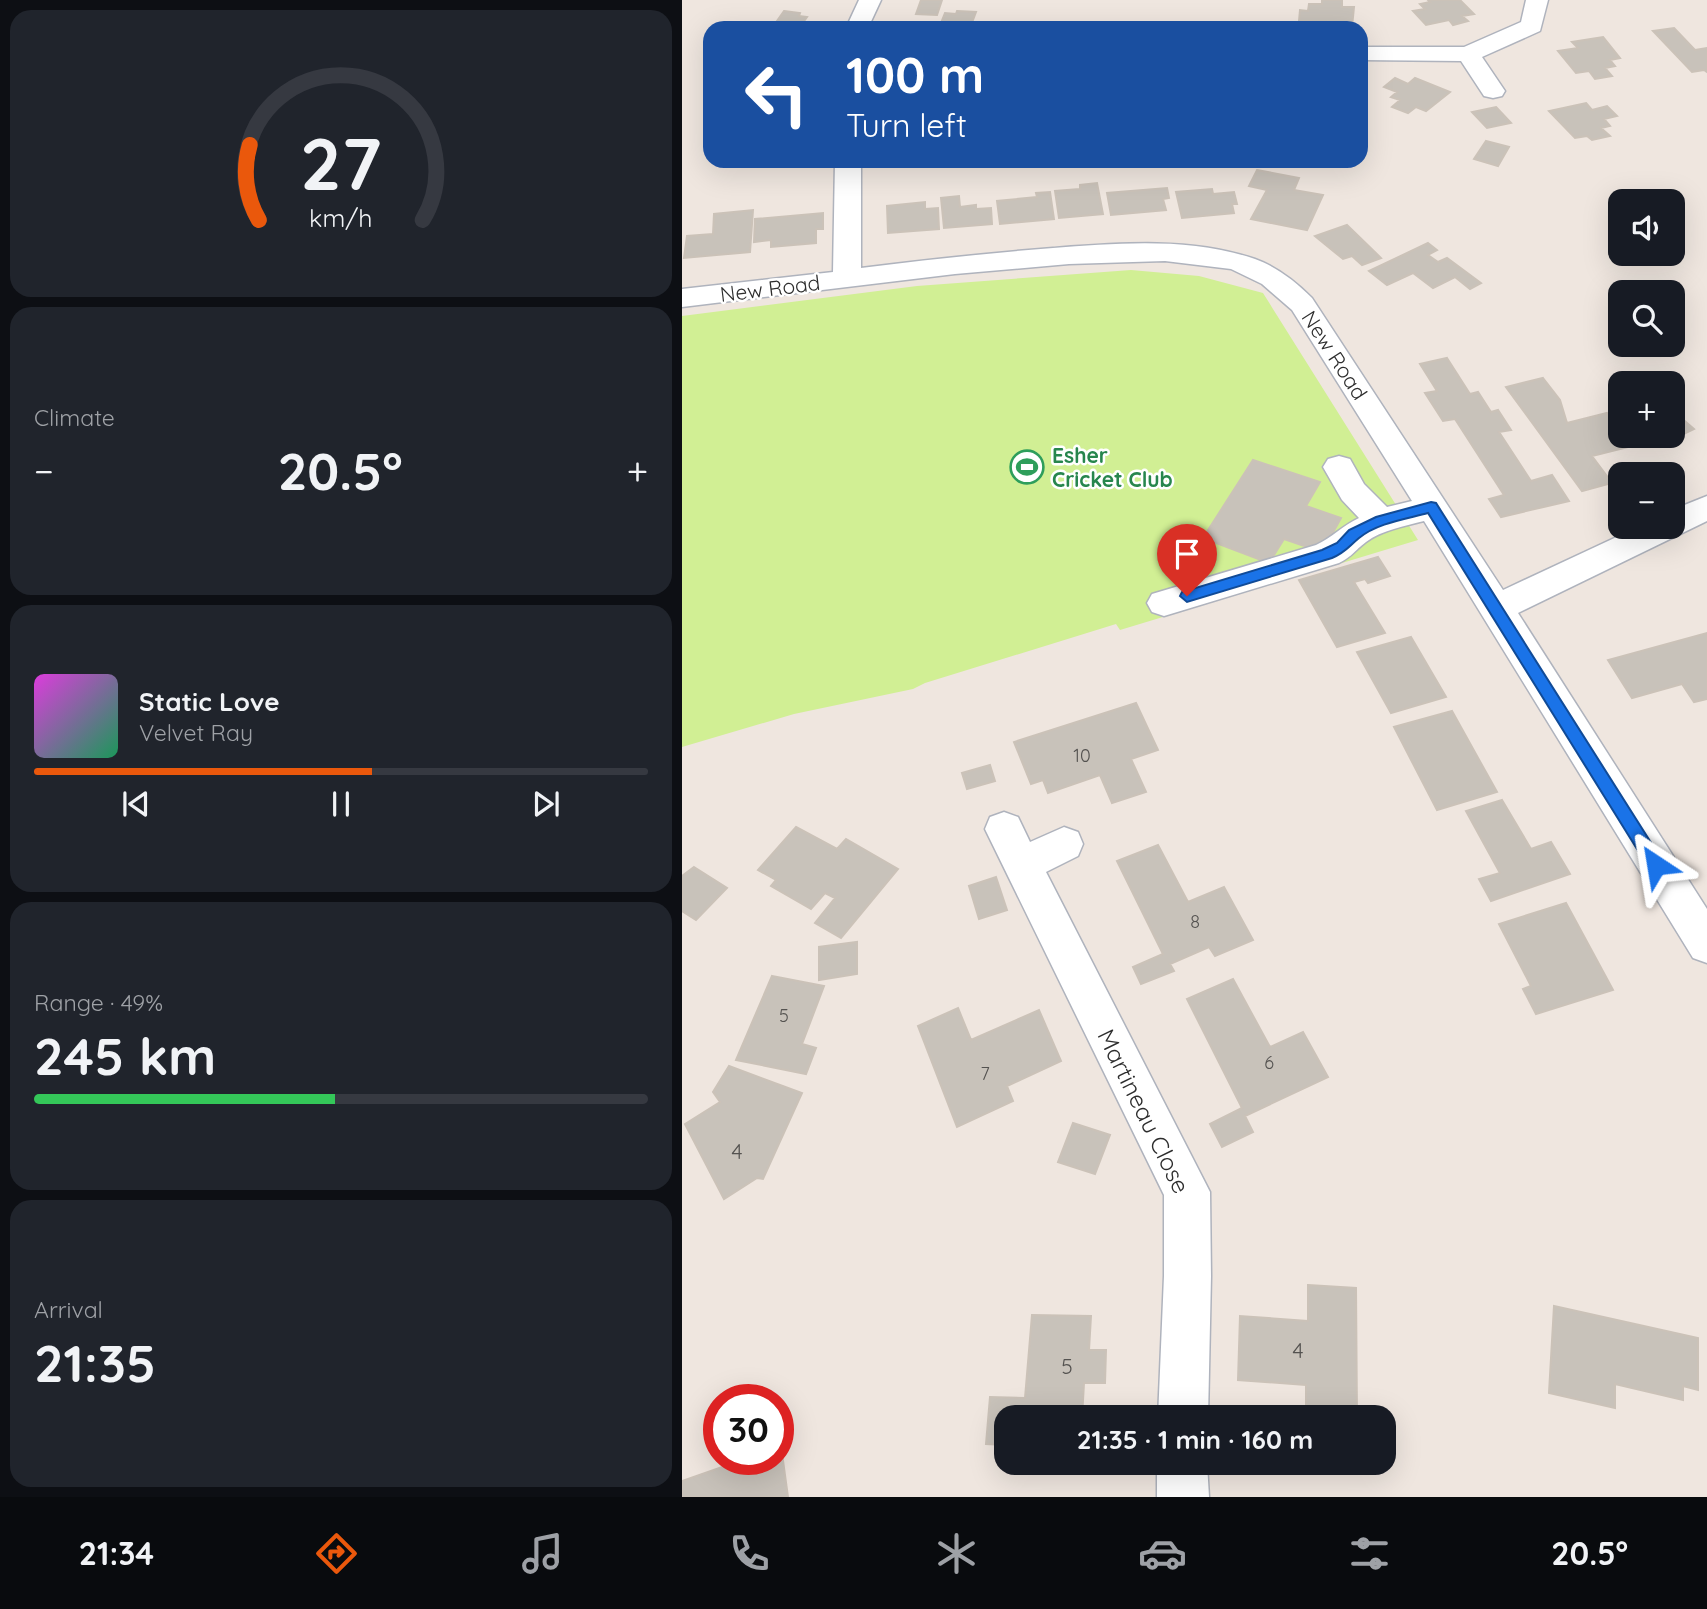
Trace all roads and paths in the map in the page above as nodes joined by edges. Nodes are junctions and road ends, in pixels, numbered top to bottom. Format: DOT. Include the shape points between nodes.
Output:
graph roads {
  1 [pos="870,0"];
  2 [pos="1537,0"];
  3 [pos="860,21"];
  4 [pos="1368,54"];
  5 [pos="1468,54"];
  6 [pos="1493,90"];
  7 [pos="848,168"];
  8 [pos="847,278"];
  9 [pos="682,298"];
  10 [pos="1339,467"];
  11 [pos="1431,507"];
  12 [pos="1706,507"];
  13 [pos="1685,518"];
  14 [pos="1381,521"];
  15 [pos="1642,539"];
  16 [pos="1164,603"];
  17 [pos="1497,608"];
  18 [pos="1064,844"];
  19 [pos="1706,945"];
  20 [pos="1183,1405"];
  21 [pos="1182,1475"];
  22 [pos="1183,1497"];
  1 -- 3 [label="street"];
  2 -- 5 [label="street" via="1532,26"];
  4 -- 5 [label="street"];
  5 -- 6 [label="street"];
  7 -- 8 [label="street"];
  8 -- 9 [label="street, New Road"];
  8 -- 11 [label="street, New Road" via="1124,253 1210,257 1264,272 1302,304"];
  10 -- 14 [label="street" via="1353,492"];
  11 -- 14 [label="street"];
  11 -- 17 [label="street, New Road"];
  12 -- 13 [label="street"];
  14 -- 16 [label="street" via="1327,554"];
  15 -- 17 [label="street"];
  17 -- 19 [label="street, New Road"];
  18 -- 20 [label="street, Martineau Close" via="1013,847 1187,1192 1190,1252"];
  21 -- 22 [label="street"];
}
